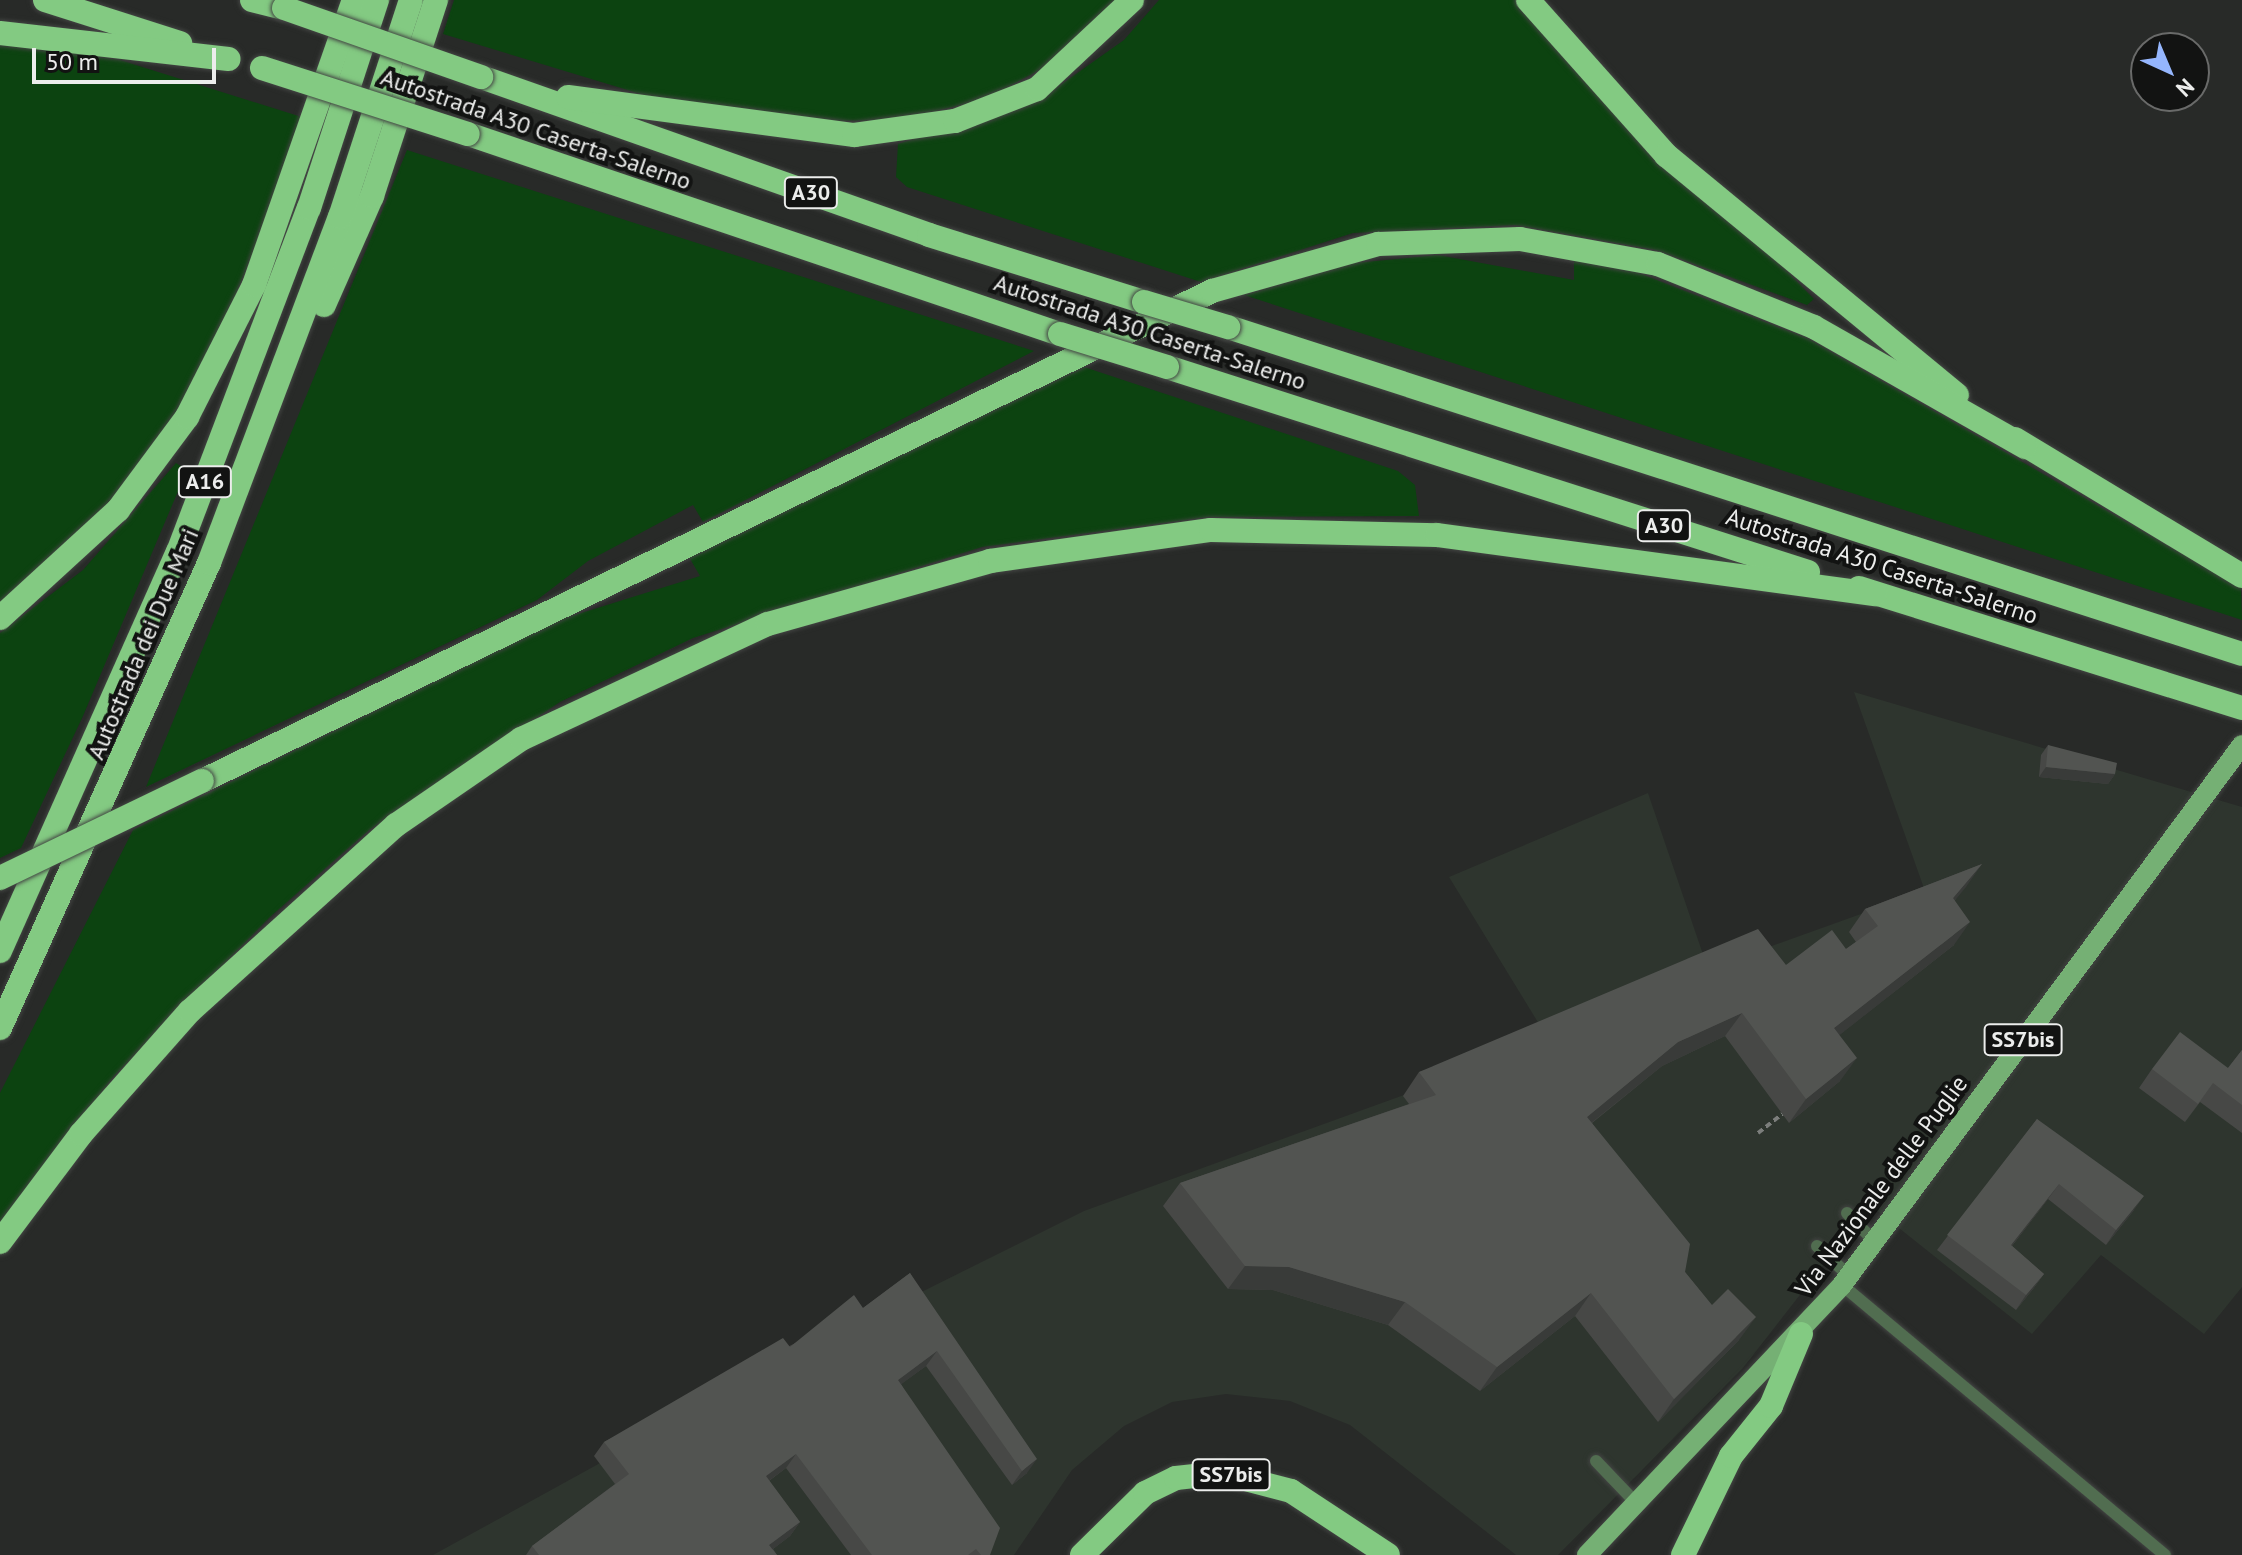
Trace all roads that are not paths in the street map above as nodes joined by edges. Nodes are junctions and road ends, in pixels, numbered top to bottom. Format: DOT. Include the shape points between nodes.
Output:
graph roads {
  1 [pos="45,0"];
  2 [pos="252,0"];
  3 [pos="354,0"];
  4 [pos="377,0"];
  5 [pos="411,0"];
  6 [pos="436,0"];
  7 [pos="1132,0"];
  8 [pos="1528,0"];
  9 [pos="0,33"];
  10 [pos="229,59"];
  11 [pos="519,90"];
  12 [pos="2025,447"];
  13 [pos="209,563"];
  14 [pos="2242,576"];
  15 [pos="1875,594"];
  16 [pos="0,618"];
  17 [pos="2242,654"];
  18 [pos="2242,708"];
  19 [pos="2242,745"];
  20 [pos="0,878"];
  21 [pos="0,951"];
  22 [pos="0,1028"];
  23 [pos="1847,1213"];
  24 [pos="1874,1241"];
  25 [pos="0,1242"];
  26 [pos="1817,1246"];
  27 [pos="1845,1280"];
  28 [pos="1801,1334"];
  29 [pos="1596,1461"];
  30 [pos="1638,1505"];
  31 [pos="1082,1555"];
  32 [pos="1388,1555"];
  33 [pos="1587,1555"];
  34 [pos="1683,1555"];
  35 [pos="2165,1555"];
  1 -- 10 [label="highway, Autostrada A30 Caserta-Salerno / A30"];
  2 -- 11 [label="highway, Autostrada A30 Caserta-Salerno / A30, bridge"];
  3 -- 16 [label="highway" via="254,285 187,417 86,544"];
  4 -- 21 [label="highway, Autostrada dei Due Mari / A16" via="309,208 178,552"];
  5 -- 13 [label="highway, Autostrada dei Due Mari / A16" via="340,217"];
  6 -- 13 [label="highway" via="372,196"];
  7 -- 11 [label="highway" via="1037,89 955,121 854,135"];
  8 -- 12 [label="highway" via="1666,155"];
  9 -- 10 [label="highway"];
  10 -- 15 [label="highway, Autostrada A30 Caserta-Salerno / A30, bridge" via="1060,334"];
  11 -- 17 [label="highway, Autostrada A30 Caserta-Salerno / A30, bridge" via="929,235"];
  12 -- 14 [label="highway"];
  12 -- 20 [label="highway, bridge" via="1814,327 1658,264 1520,239 1378,244 1212,291"];
  13 -- 22 [label="highway, Autostrada dei Due Mari / A16"];
  15 -- 18 [label="highway, Autostrada A30 Caserta-Salerno / A30"];
  15 -- 25 [label="highway" via="1437,535 1211,530 990,561 768,624 521,739 396,825 190,1011 81,1134"];
  19 -- 24 [label="main road, Via Nazionale delle Puglie / SS7bis"];
  23 -- 24 [label="lane"];
  24 -- 27 [label="main road, Via Nazionale delle Puglie / SS7bis"];
  26 -- 27 [label="lane"];
  27 -- 28 [label="main road, Via Nazionale delle Puglie / SS7bis"];
  27 -- 35 [label="lane"];
  28 -- 30 [label="main road, Via Nazionale delle Puglie / SS7bis"];
  28 -- 34 [label="highway, SS7bis" via="1771,1406 1731,1456"];
  29 -- 30 [label="lane"];
  30 -- 33 [label="main road, Via Nazionale delle Puglie / SS7bis"];
  31 -- 32 [label="highway, SS7bis" via="1145,1493 1176,1478 1222,1473 1291,1491"];
}
